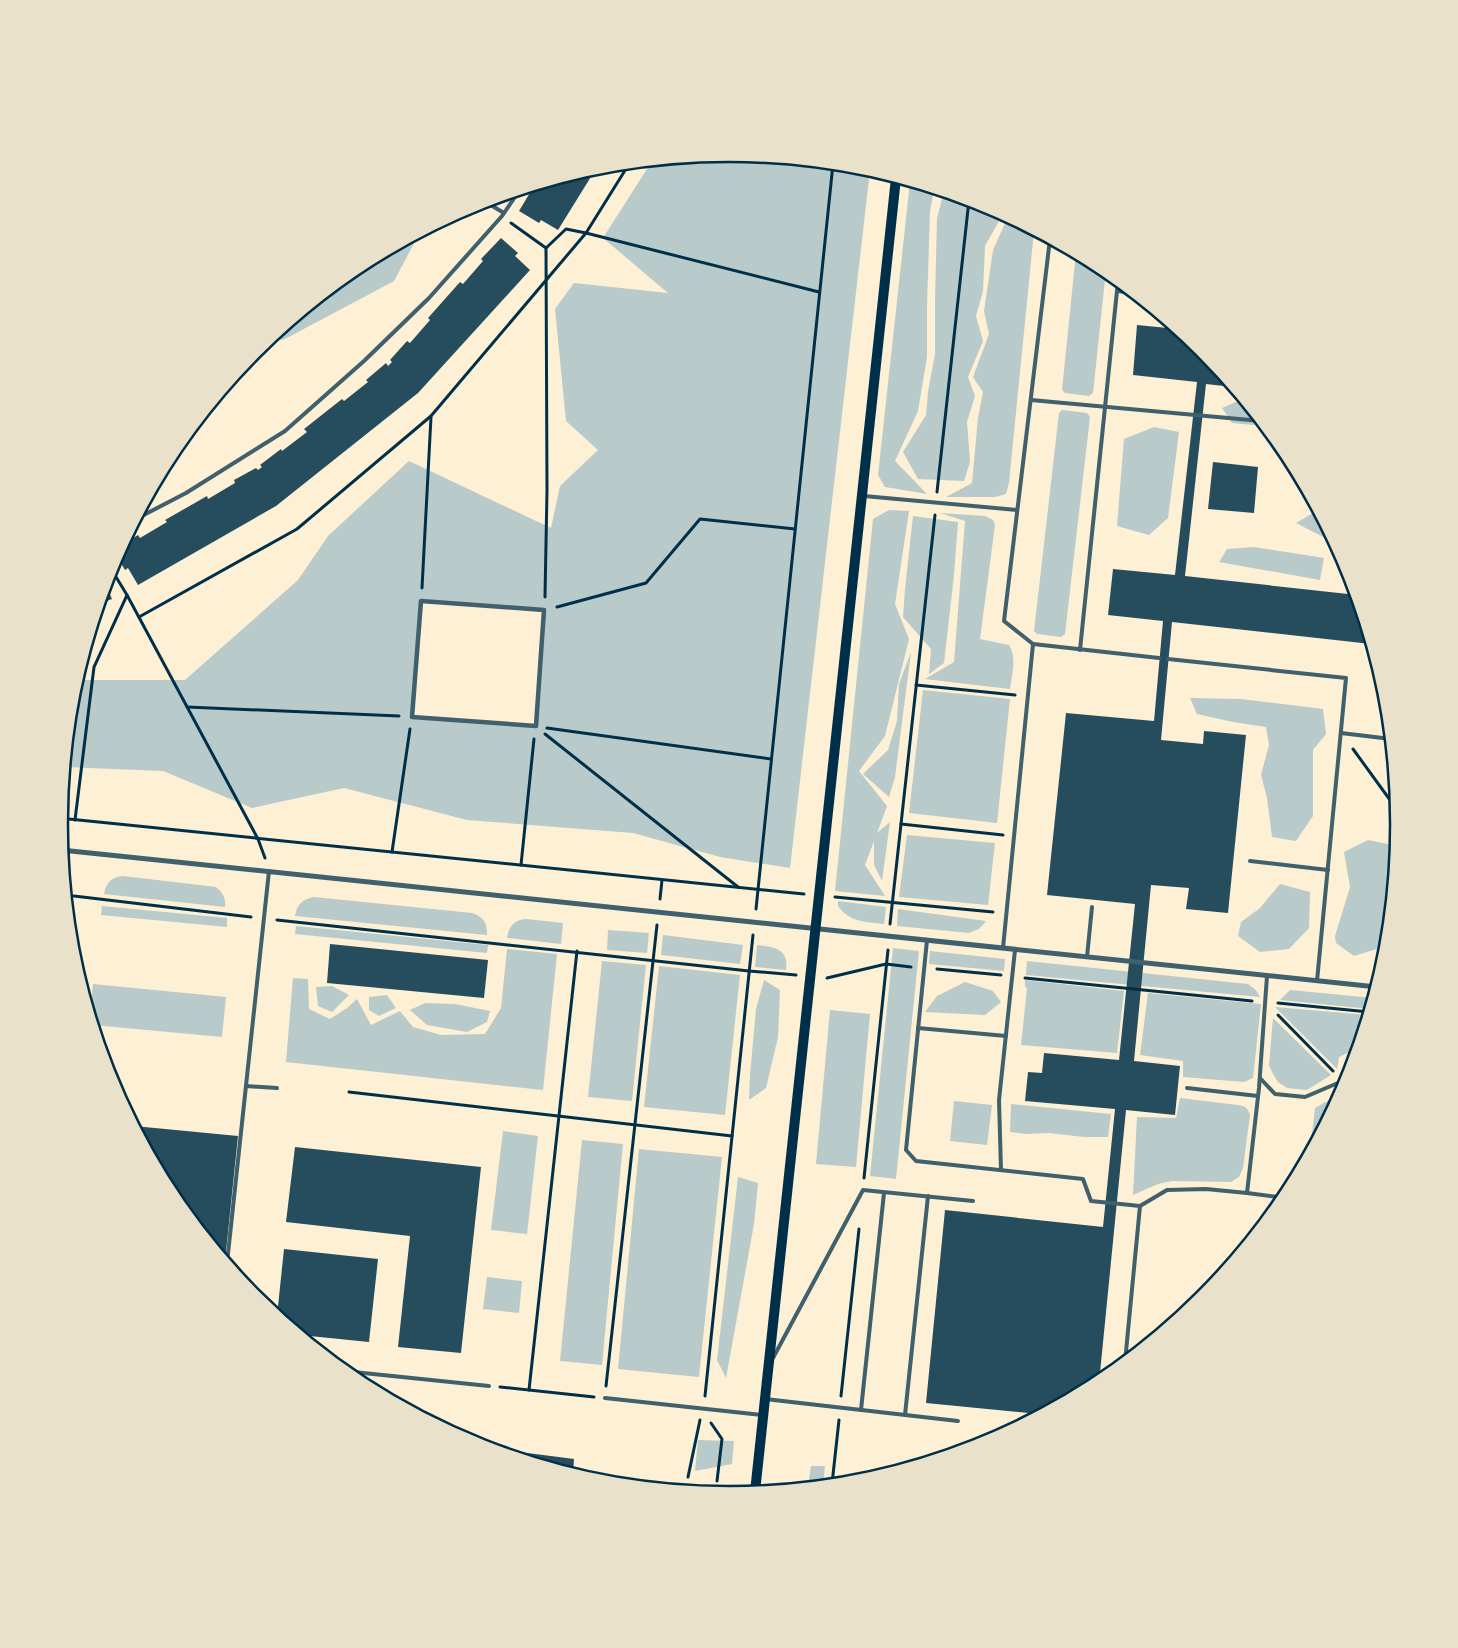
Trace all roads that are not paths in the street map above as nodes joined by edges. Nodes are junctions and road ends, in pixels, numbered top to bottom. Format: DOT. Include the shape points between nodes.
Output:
graph roads {
  1 [pos="895,184"];
  2 [pos="513,199"];
  3 [pos="492,207"];
  4 [pos="503,214"];
  5 [pos="1049,245"];
  6 [pos="1117,291"];
  7 [pos="1122,292"];
  8 [pos="1031,400"];
  9 [pos="1105,406"];
  10 [pos="1253,419"];
  11 [pos="861,496"];
  12 [pos="1018,510"];
  13 [pos="146,511"];
  14 [pos="1033,644"];
  15 [pos="1080,650"];
  16 [pos="1160,658"];
  17 [pos="1168,659"];
  18 [pos="536,726"];
  19 [pos="1341,733"];
  20 [pos="1385,738"];
  21 [pos="68,850"];
  22 [pos="1250,861"];
  23 [pos="1328,870"];
  24 [pos="269,871"];
  25 [pos="1092,907"];
  26 [pos="815,929"];
  27 [pos="926,940"];
  28 [pos="1003,948"];
  29 [pos="1015,950"];
  30 [pos="1087,957"];
  31 [pos="1267,976"];
  32 [pos="1317,981"];
  33 [pos="1370,986"];
  34 [pos="918,1028"];
  35 [pos="1006,1036"];
  36 [pos="1260,1078"];
  37 [pos="1337,1083"];
  38 [pos="246,1086"];
  39 [pos="277,1088"];
  40 [pos="1187,1088"];
  41 [pos="1258,1096"];
  42 [pos="1001,1170"];
  43 [pos="884,1192"];
  44 [pos="1247,1193"];
  45 [pos="928,1196"];
  46 [pos="1276,1197"];
  47 [pos="973,1201"];
  48 [pos="1140,1206"];
  49 [pos="228,1255"];
  50 [pos="1126,1353"];
  51 [pos="768,1369"];
  52 [pos="359,1373"];
  53 [pos="489,1386"];
  54 [pos="605,1398"];
  55 [pos="765,1399"];
  56 [pos="860,1410"];
  57 [pos="763,1415"];
  58 [pos="905,1415"];
  59 [pos="958,1421"];
  60 [pos="756,1485"];
  1 -- 11 [label="main road"];
  2 -- 4 [label="lane"];
  3 -- 4 [label="lane"];
  4 -- 13 [label="lane" via="429,298 364,362 285,431 186,492"];
  5 -- 8 [label="lane"];
  6 -- 7 [label="lane"];
  6 -- 9 [label="lane"];
  8 -- 9 [label="lane"];
  8 -- 12 [label="lane"];
  9 -- 10 [label="lane"];
  9 -- 15 [label="lane"];
  11 -- 12 [label="lane"];
  11 -- 26 [label="main road"];
  12 -- 14 [label="lane" via="1004,621"];
  14 -- 15 [label="lane"];
  14 -- 28 [label="lane"];
  15 -- 16 [label="lane"];
  17 -- 19 [label="lane" via="1346,678"];
  18 -- 18 [label="street" via="544,610 421,601 412,717"];
  19 -- 20 [label="lane"];
  19 -- 23 [label="lane"];
  21 -- 24 [label="street"];
  22 -- 23 [label="lane"];
  23 -- 32 [label="lane"];
  24 -- 26 [label="street"];
  24 -- 38 [label="lane"];
  25 -- 30 [label="lane"];
  26 -- 27 [label="street"];
  26 -- 51 [label="main road"];
  27 -- 28 [label="street"];
  27 -- 34 [label="lane"];
  28 -- 29 [label="street"];
  29 -- 30 [label="street"];
  29 -- 35 [label="lane"];
  30 -- 31 [label="street"];
  31 -- 32 [label="street"];
  31 -- 36 [label="lane"];
  32 -- 33 [label="street"];
  34 -- 35 [label="lane"];
  34 -- 42 [label="lane" via="906,1150 916,1161"];
  35 -- 42 [label="lane" via="999,1100"];
  36 -- 37 [label="lane" via="1275,1094 1305,1097"];
  36 -- 41 [label="lane"];
  38 -- 39 [label="lane"];
  38 -- 49 [label="lane"];
  40 -- 41 [label="lane"];
  41 -- 44 [label="lane"];
  42 -- 48 [label="lane" via="1083,1179 1091,1200"];
  43 -- 45 [label="lane"];
  43 -- 51 [label="lane" via="862,1190"];
  43 -- 56 [label="lane"];
  44 -- 46 [label="lane"];
  44 -- 48 [label="lane" via="1167,1190"];
  45 -- 47 [label="lane"];
  45 -- 58 [label="lane"];
  48 -- 50 [label="lane"];
  51 -- 55 [label="main road"];
  52 -- 53 [label="lane"];
  54 -- 57 [label="lane"];
  55 -- 56 [label="lane"];
  55 -- 57 [label="main road"];
  56 -- 58 [label="lane"];
  57 -- 60 [label="main road"];
  58 -- 59 [label="lane"];
}
